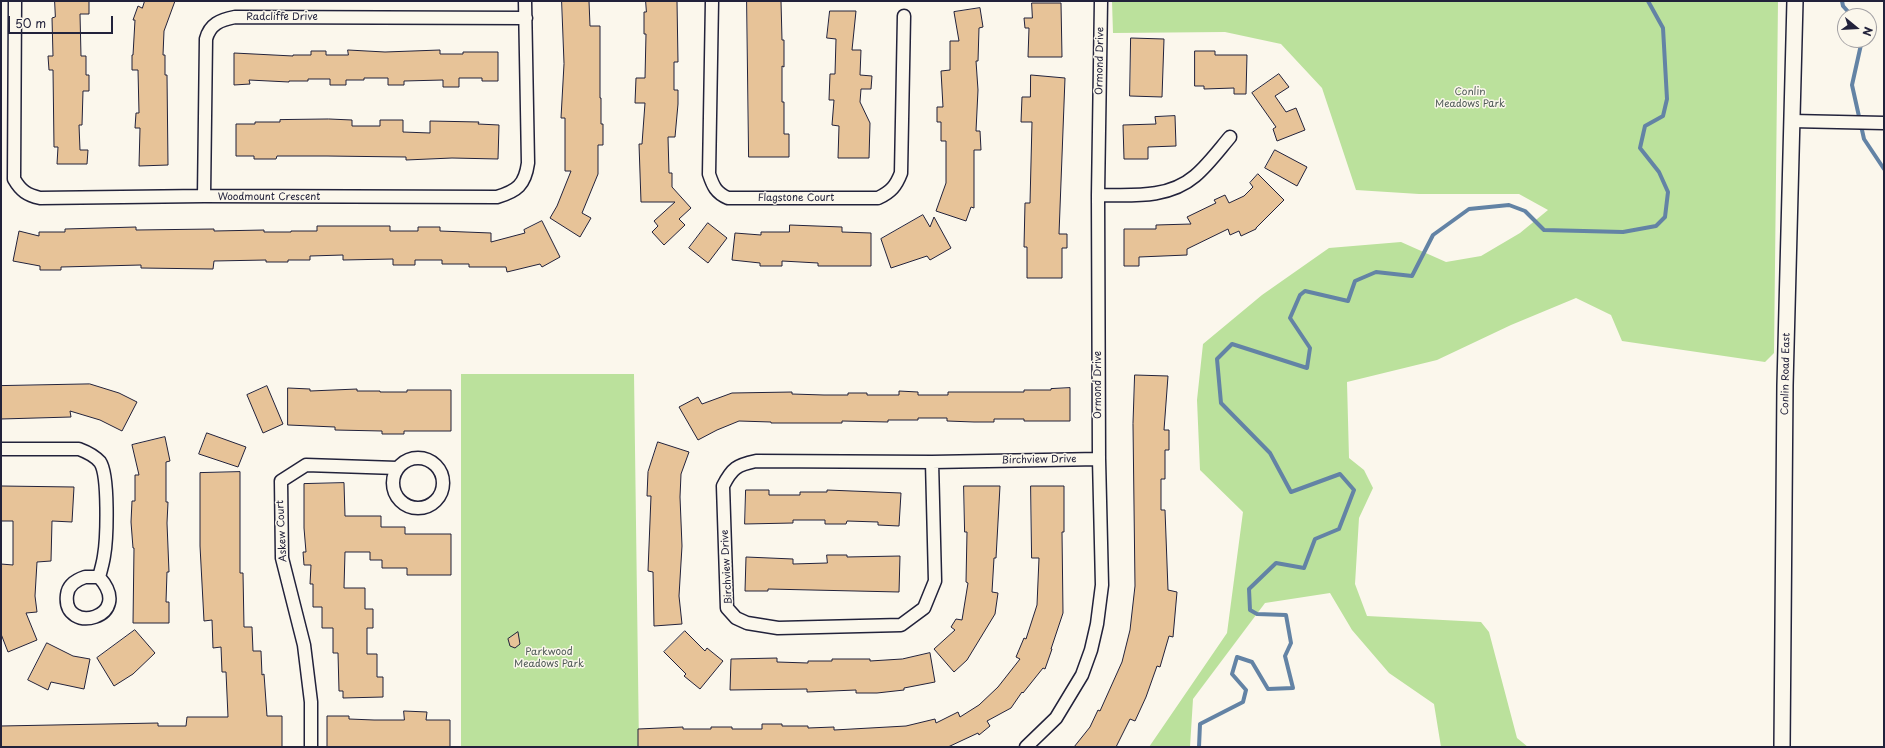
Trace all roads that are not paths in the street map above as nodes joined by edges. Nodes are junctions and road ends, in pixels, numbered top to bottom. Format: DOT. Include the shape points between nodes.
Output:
graph roads {
  1 [pos="15,1"];
  2 [pos="525,1"];
  3 [pos="712,1"];
  4 [pos="1101,1"];
  5 [pos="1795,1"];
  6 [pos="904,16"];
  7 [pos="526,18"];
  8 [pos="1792,121"];
  9 [pos="1884,123"];
  10 [pos="1230,137"];
  11 [pos="204,196"];
  12 [pos="1098,196"];
  13 [pos="1,449"];
  14 [pos="1099,459"];
  15 [pos="932,462"];
  16 [pos="397,468"];
  17 [pos="99,577"];
  18 [pos="311,747"];
  19 [pos="1026,747"];
  20 [pos="1782,747"];
  1 -- 11 [label="street, Woodmount Crescent" via="14,179 20,190 40,198"];
  2 -- 7 [label="street, Woodmount Crescent"];
  3 -- 6 [label="street, Flagstone Court" via="709,174 719,194 728,198 878,198 897,184 901,173"];
  4 -- 12 [label="street, Ormond Drive"];
  5 -- 8 [label="street, Conlin Road East"];
  7 -- 11 [label="street, Radcliffe Drive" via="235,17 212,26 206,39"];
  7 -- 11 [label="street, Woodmount Crescent" via="528,163 527,175 512,193 497,197"];
  8 -- 9 [label="street"];
  8 -- 20 [label="street, Conlin Road East" via="1785,385"];
  10 -- 12 [label="street" via="1196,175 1172,191 1135,196"];
  12 -- 14 [label="street, Ormond Drive"];
  13 -- 17 [label="street" via="79,449 91,454 100,462 105,474 106,538"];
  14 -- 15 [label="street, Birchview Drive"];
  14 -- 19 [label="street, Ormond Drive" via="1102,585 1091,650 1082,675 1056,718"];
  15 -- 15 [label="street, Birchview Drive" via="756,461 740,464 729,473 723,486 727,608 736,618 747,623 778,628 901,625 924,608 935,581"];
  16 -- 16 [label="street, Askew Court" via="393,484 398,500 412,508 424,508 435,502 443,487 443,479 435,464 420,458 407,461"];
  16 -- 18 [label="street, Askew Court" via="306,465 280,481 282,558 304,645 311,702"];
}
